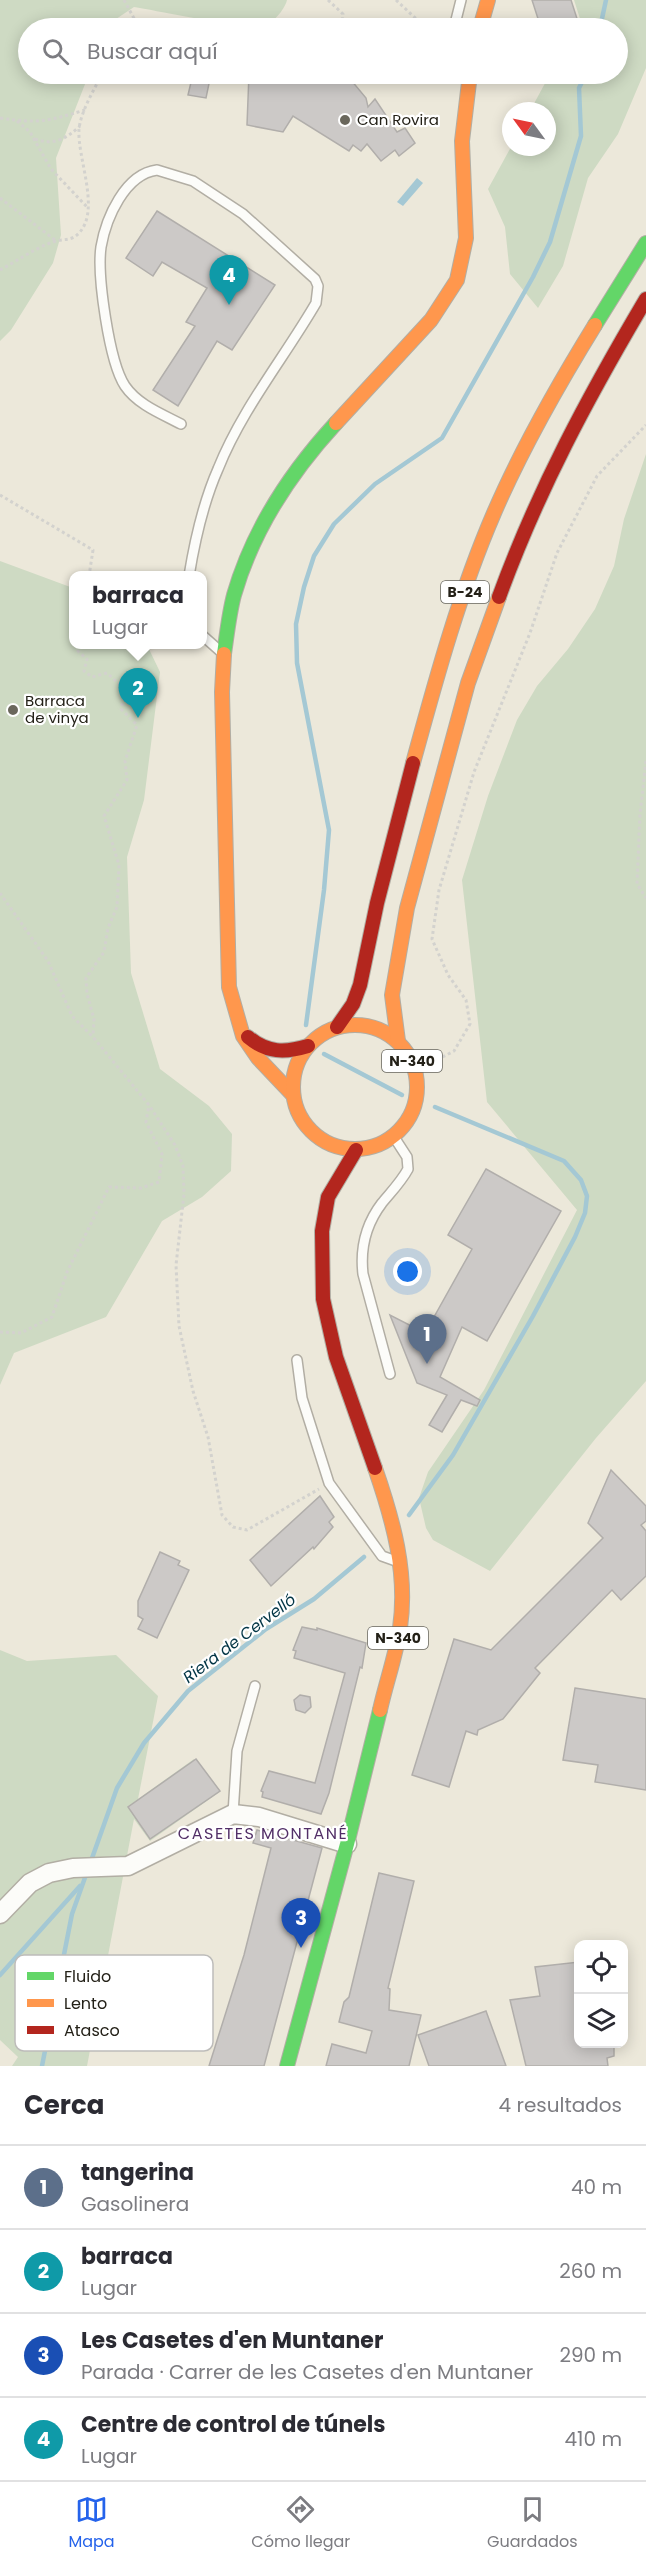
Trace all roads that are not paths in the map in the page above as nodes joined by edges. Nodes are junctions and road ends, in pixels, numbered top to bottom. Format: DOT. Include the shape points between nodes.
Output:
graph roads {
  1 [pos="461,0"];
  2 [pos="488,0"];
  3 [pos="456,18"];
  4 [pos="483,18"];
  5 [pos="469,84"];
  6 [pos="646,243"];
  7 [pos="646,298"];
  8 [pos="182,424"];
  9 [pos="190,571"];
  10 [pos="207,640"];
  11 [pos="224,655"];
  12 [pos="337,1028"];
  13 [pos="241,1030"];
  14 [pos="398,1041"];
  15 [pos="308,1046"];
  16 [pos="293,1095"];
  17 [pos="316,1137"];
  18 [pos="394,1137"];
  19 [pos="357,1150"];
  20 [pos="320,1154"];
  21 [pos="325,1178"];
  22 [pos="328,1197"];
  23 [pos="297,1360"];
  24 [pos="390,1374"];
  25 [pos="401,1563"];
  26 [pos="255,1686"];
  27 [pos="233,1814"];
  28 [pos="347,1844"];
  29 [pos="0,1914"];
  30 [pos="287,2066"];
  1 -- 3 [label="lane"];
  2 -- 4 [label="main road"];
  5 -- 11 [label="main road" via="462,141 466,238 457,280 431,320 322,438 283,488 242,568"];
  6 -- 12 [label="main road, B-24" via="554,392 494,513 442,654 377,903 360,985"];
  7 -- 14 [label="main road, B-24" via="587,398 522,533 468,682 407,908 392,995"];
  8 -- 9 [label="lane" via="139,400 126,387 115,365 102,280 101,246 121,196 134,181 157,170 193,181 229,203 308,271 318,286 316,303 241,423 217,470 197,532"];
  10 -- 11 [label="lane"];
  11 -- 13 [label="main road" via="228,963 232,1006"];
  12 -- 14 [label="main road, N-340" via="369,1026"];
  12 -- 15 [label="main road, N-340" via="323,1033"];
  13 -- 15 [label="main road, N-340" via="254,1043 274,1052"];
  13 -- 16 [label="main road" via="247,1046"];
  14 -- 18 [label="main road, N-340" via="416,1071 418,1089 415,1107"];
  15 -- 16 [label="main road" via="296,1068"];
  16 -- 17 [label="main road" via="301,1118"];
  17 -- 19 [label="main road" via="342,1149"];
  17 -- 20 [label="main road"];
  18 -- 19 [label="main road" via="376,1147"];
  18 -- 24 [label="lane" via="407,1157 408,1169 374,1215 361,1258"];
  19 -- 22 [label="main road, N-340"];
  21 -- 22 [label="main road, N-340"];
  22 -- 25 [label="main road, N-340" via="321,1266 328,1326 390,1512"];
  23 -- 25 [label="lane" via="302,1398 329,1483 382,1556"];
  25 -- 28 [label="main road, N-340" via="400,1627"];
  26 -- 27 [label="lane" via="237,1751"];
  27 -- 28 [label="street" via="258,1817"];
  27 -- 29 [label="street" via="128,1866 49,1873 30,1883"];
  28 -- 30 [label="main road, N-340"];
}
